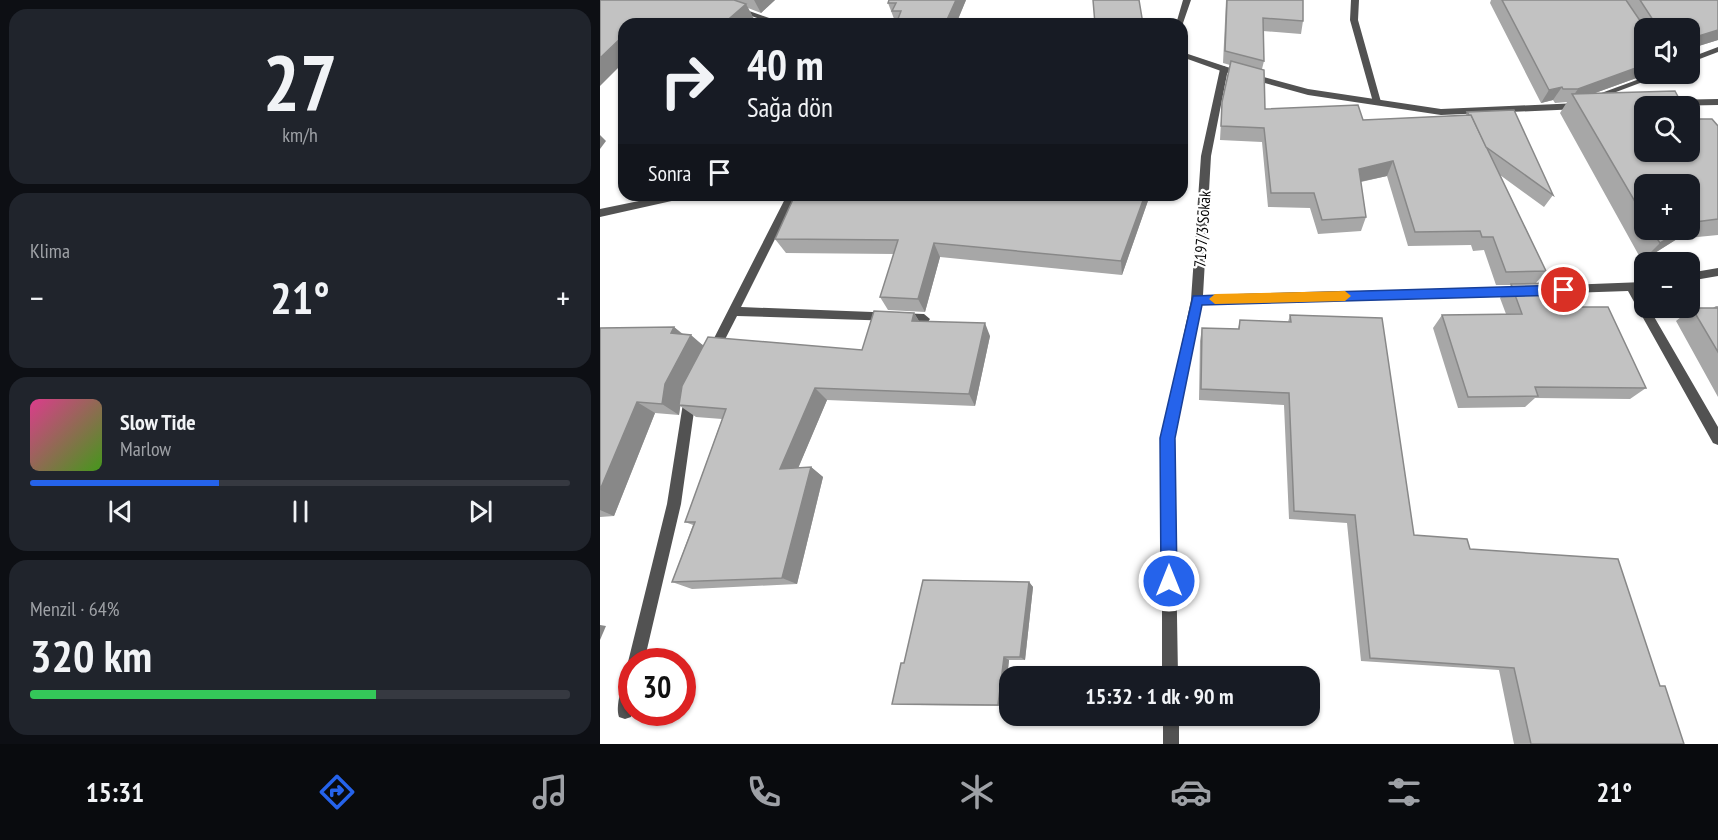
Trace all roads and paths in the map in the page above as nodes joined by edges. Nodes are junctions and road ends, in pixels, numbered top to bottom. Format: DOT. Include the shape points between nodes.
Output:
graph roads {
  1 [pos="711,0"];
  2 [pos="1187,0"];
  3 [pos="1355,0"];
  4 [pos="764,18"];
  5 [pos="1182,18"];
  6 [pos="1718,49"];
  7 [pos="1188,56"];
  8 [pos="1700,56"];
  9 [pos="1224,69"];
  10 [pos="1634,83"];
  11 [pos="1377,102"];
  12 [pos="1718,102"];
  13 [pos="1700,103"];
  14 [pos="1603,105"];
  15 [pos="1569,106"];
  16 [pos="657,201"];
  17 [pos="789,201"];
  18 [pos="600,213"];
  19 [pos="1718,272"];
  20 [pos="1700,275"];
  21 [pos="1634,287"];
  22 [pos="1197,300"];
  23 [pos="734,311"];
  24 [pos="1654,318"];
  25 [pos="924,319"];
  26 [pos="704,369"];
  27 [pos="694,388"];
  28 [pos="1718,439"];
  29 [pos="639,648"];
  30 [pos="1170,666"];
  31 [pos="1170,726"];
  32 [pos="1171,744"];
  1 -- 4 [label="street"];
  2 -- 5 [label="street"];
  3 -- 11 [label="street" via="1354,20"];
  6 -- 8 [label="street"];
  7 -- 9 [label="street"];
  9 -- 11 [label="street" via="1308,92"];
  9 -- 22 [label="street, 7197/3 Sokak" via="1206,156"];
  10 -- 15 [label="street"];
  11 -- 15 [label="street" via="1441,112"];
  12 -- 13 [label="street"];
  14 -- 15 [label="street"];
  16 -- 18 [label="street"];
  17 -- 23 [label="street"];
  19 -- 20 [label="street"];
  21 -- 22 [label="street"];
  22 -- 30 [label="street, 7197/3 Sokak" via="1168,438"];
  23 -- 25 [label="street"];
  23 -- 26 [label="street"];
  24 -- 28 [label="street"];
  27 -- 29 [label="street" via="674,504"];
  31 -- 32 [label="street"];
}
